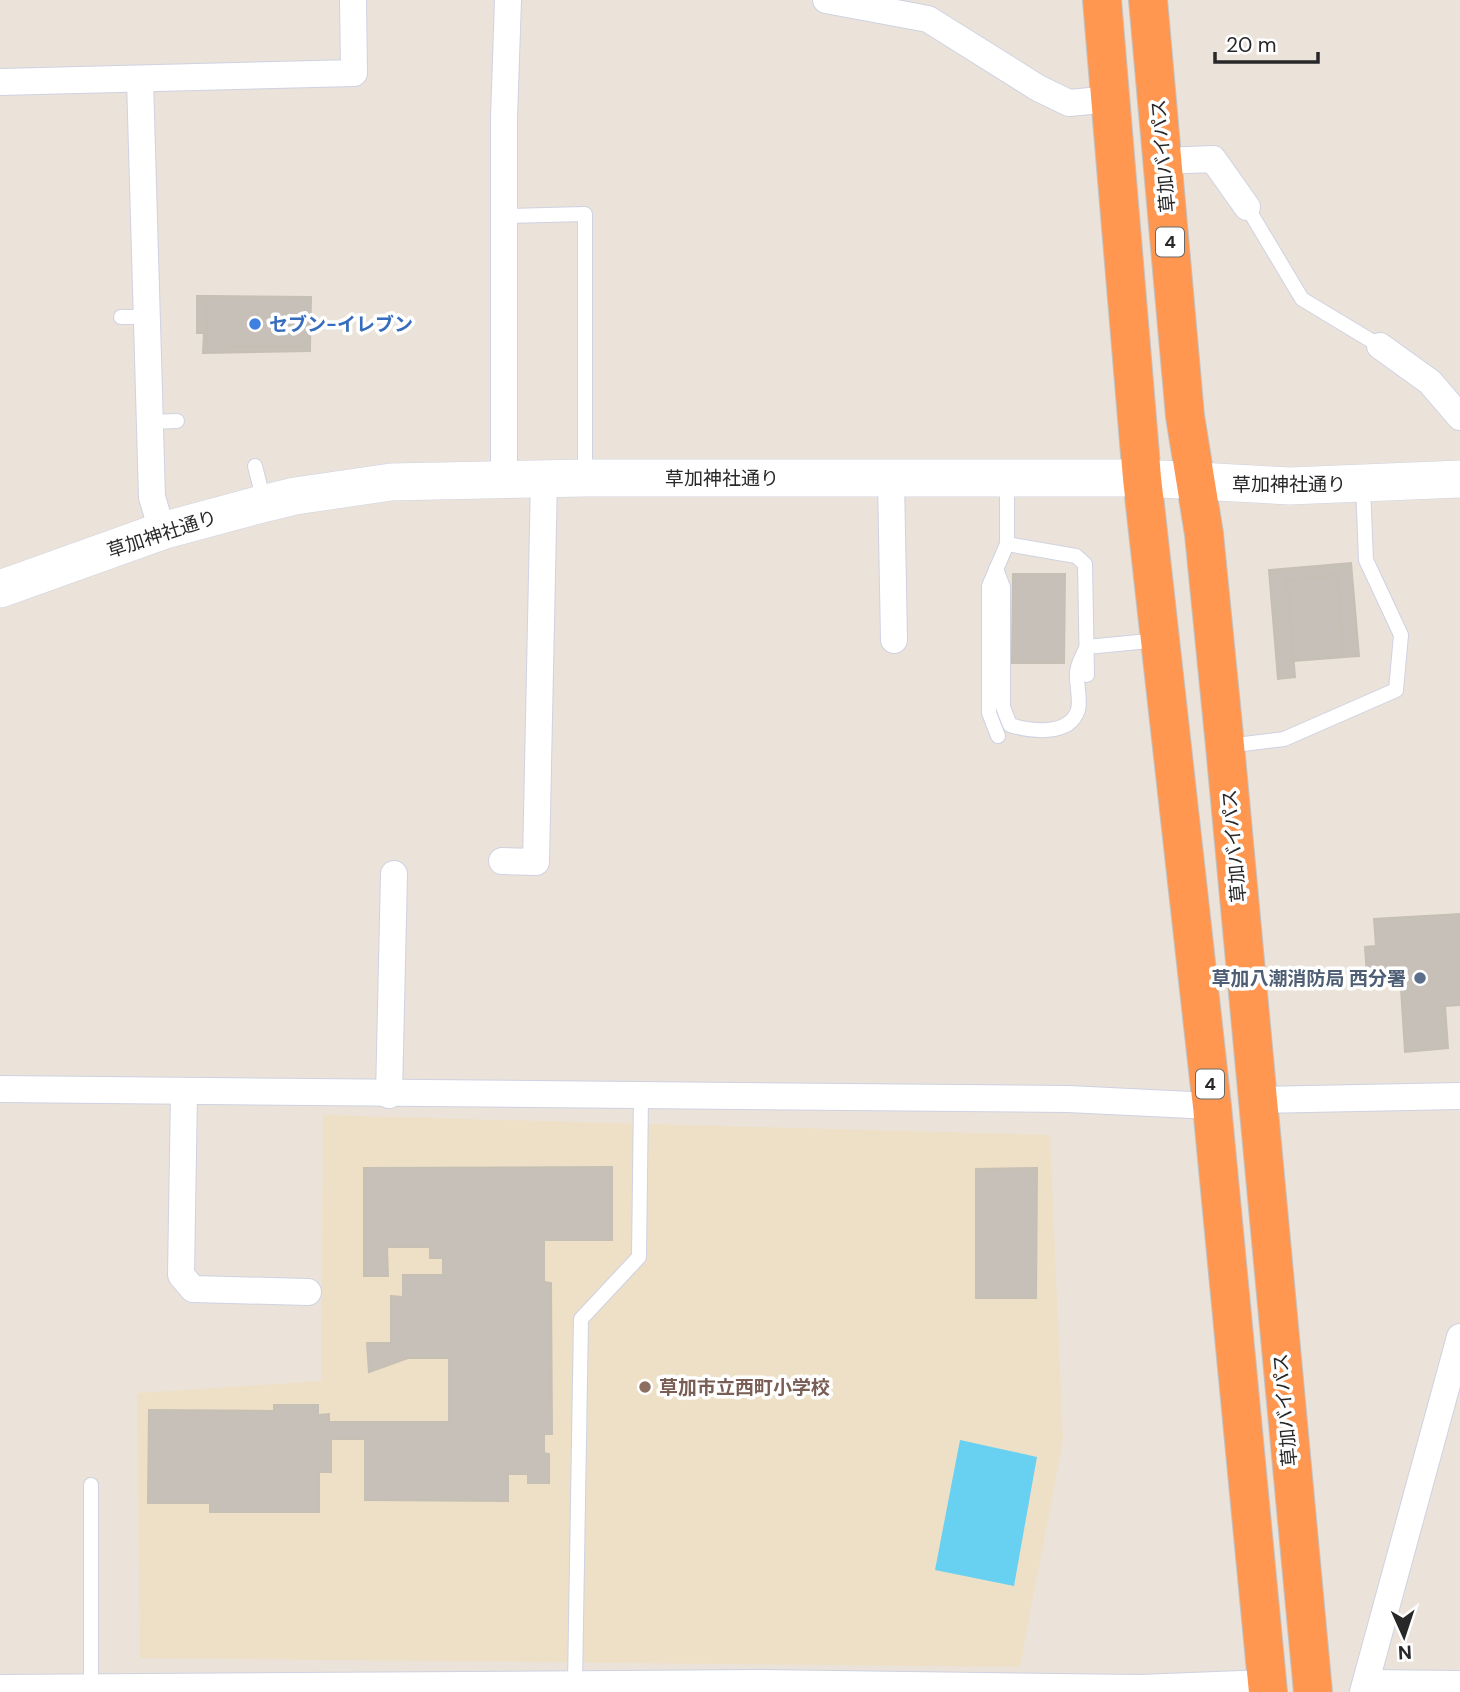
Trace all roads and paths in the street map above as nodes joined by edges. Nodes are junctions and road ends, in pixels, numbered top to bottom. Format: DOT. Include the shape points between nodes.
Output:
graph roads {
  1 [pos="353,0"];
  2 [pos="508,0"];
  3 [pos="827,0"];
  4 [pos="1102,0"];
  5 [pos="1148,0"];
  6 [pos="140,80"];
  7 [pos="0,82"];
  8 [pos="1111,99"];
  9 [pos="1163,161"];
  10 [pos="1247,207"];
  11 [pos="505,216"];
  12 [pos="121,317"];
  13 [pos="147,317"];
  14 [pos="1380,346"];
  15 [pos="1460,417"];
  16 [pos="177,421"];
  17 [pos="150,422"];
  18 [pos="255,466"];
  19 [pos="544,478"];
  20 [pos="585,478"];
  21 [pos="1142,478"];
  22 [pos="504,479"];
  23 [pos="891,479"];
  24 [pos="1460,479"];
  25 [pos="1007,480"];
  26 [pos="1196,483"];
  27 [pos="1363,484"];
  28 [pos="264,503"];
  29 [pos="162,531"];
  30 [pos="1007,544"];
  31 [pos="996,569"];
  32 [pos="0,589"];
  33 [pos="894,640"];
  34 [pos="1160,640"];
  35 [pos="1087,647"];
  36 [pos="1087,675"];
  37 [pos="998,736"];
  38 [pos="1225,746"];
  39 [pos="502,861"];
  40 [pos="394,874"];
  41 [pos="0,1090"];
  42 [pos="184,1092"];
  43 [pos="389,1095"];
  44 [pos="641,1096"];
  45 [pos="1460,1096"];
  46 [pos="1257,1100"];
  47 [pos="1212,1106"];
  48 [pos="308,1292"];
  49 [pos="1460,1337"];
  50 [pos="91,1485"];
  51 [pos="575,1684"];
  52 [pos="1460,1684"];
  53 [pos="91,1687"];
  54 [pos="0,1688"];
  55 [pos="1267,1688"];
  56 [pos="1364,1688"];
  57 [pos="359,1689"];
  58 [pos="1313,1692"];
  1 -- 6 [label="street" via="354,73"];
  2 -- 11 [label="street"];
  3 -- 8 [label="street" via="929,19 1069,103"];
  4 -- 8 [label="highway, 4"];
  5 -- 9 [label="highway, 草加バイパス / 4"];
  6 -- 7 [label="street"];
  6 -- 13 [label="street" via="154,278"];
  8 -- 21 [label="highway, 4"];
  9 -- 10 [label="street" via="1213,159"];
  9 -- 26 [label="highway, 草加バイパス / 4" via="1185,416"];
  10 -- 14 [label="lane" via="1302,299"];
  11 -- 20 [label="lane" via="585,214"];
  11 -- 22 [label="street"];
  12 -- 13 [label="lane"];
  13 -- 17 [label="street"];
  14 -- 15 [label="street" via="1430,382"];
  16 -- 17 [label="lane"];
  17 -- 29 [label="street" via="152,497"];
  18 -- 28 [label="lane"];
  19 -- 20 [label="street, 草加神社通り"];
  19 -- 22 [label="street, 草加神社通り"];
  19 -- 39 [label="street" via="536,862"];
  20 -- 23 [label="street, 草加神社通り"];
  21 -- 25 [label="street, 草加神社通り"];
  21 -- 26 [label="street, 草加神社通り"];
  21 -- 34 [label="highway, 4"];
  22 -- 28 [label="street, 草加神社通り" via="391,482"];
  23 -- 25 [label="street, 草加神社通り"];
  23 -- 33 [label="street"];
  24 -- 27 [label="street, 草加神社通り"];
  25 -- 30 [label="lane"];
  26 -- 27 [label="street, 草加神社通り"];
  26 -- 38 [label="highway, 草加バイパス / 4"];
  27 -- 38 [label="lane" via="1366,560 1401,635 1396,690 1284,739"];
  28 -- 29 [label="street, 草加神社通り"];
  29 -- 32 [label="street, 草加神社通り"];
  30 -- 31 [label="lane"];
  30 -- 35 [label="lane" via="1076,556 1085,564"];
  31 -- 35 [label="lane" via="1003,587 1003,707 1010,725 1047,730 1068,723 1078,710 1077,670"];
  31 -- 37 [label="lane" via="989,586 987,638 989,713"];
  34 -- 35 [label="lane"];
  34 -- 47 [label="highway, 4"];
  35 -- 36 [label="lane"];
  38 -- 46 [label="highway, 草加バイパス / 4"];
  40 -- 43 [label="street"];
  41 -- 42 [label="street"];
  42 -- 43 [label="street"];
  42 -- 48 [label="street" via="181,1275 193,1289"];
  43 -- 44 [label="street"];
  44 -- 47 [label="street" via="1068,1099"];
  44 -- 51 [label="lane" via="639,1258 581,1319"];
  45 -- 46 [label="street"];
  46 -- 58 [label="highway, 草加バイパス / 4"];
  47 -- 55 [label="highway, 4"];
  49 -- 56 [label="street"];
  50 -- 53 [label="lane"];
  51 -- 55 [label="street"];
  51 -- 57 [label="street"];
  52 -- 56 [label="street"];
  53 -- 54 [label="street"];
  53 -- 57 [label="street"];
}
